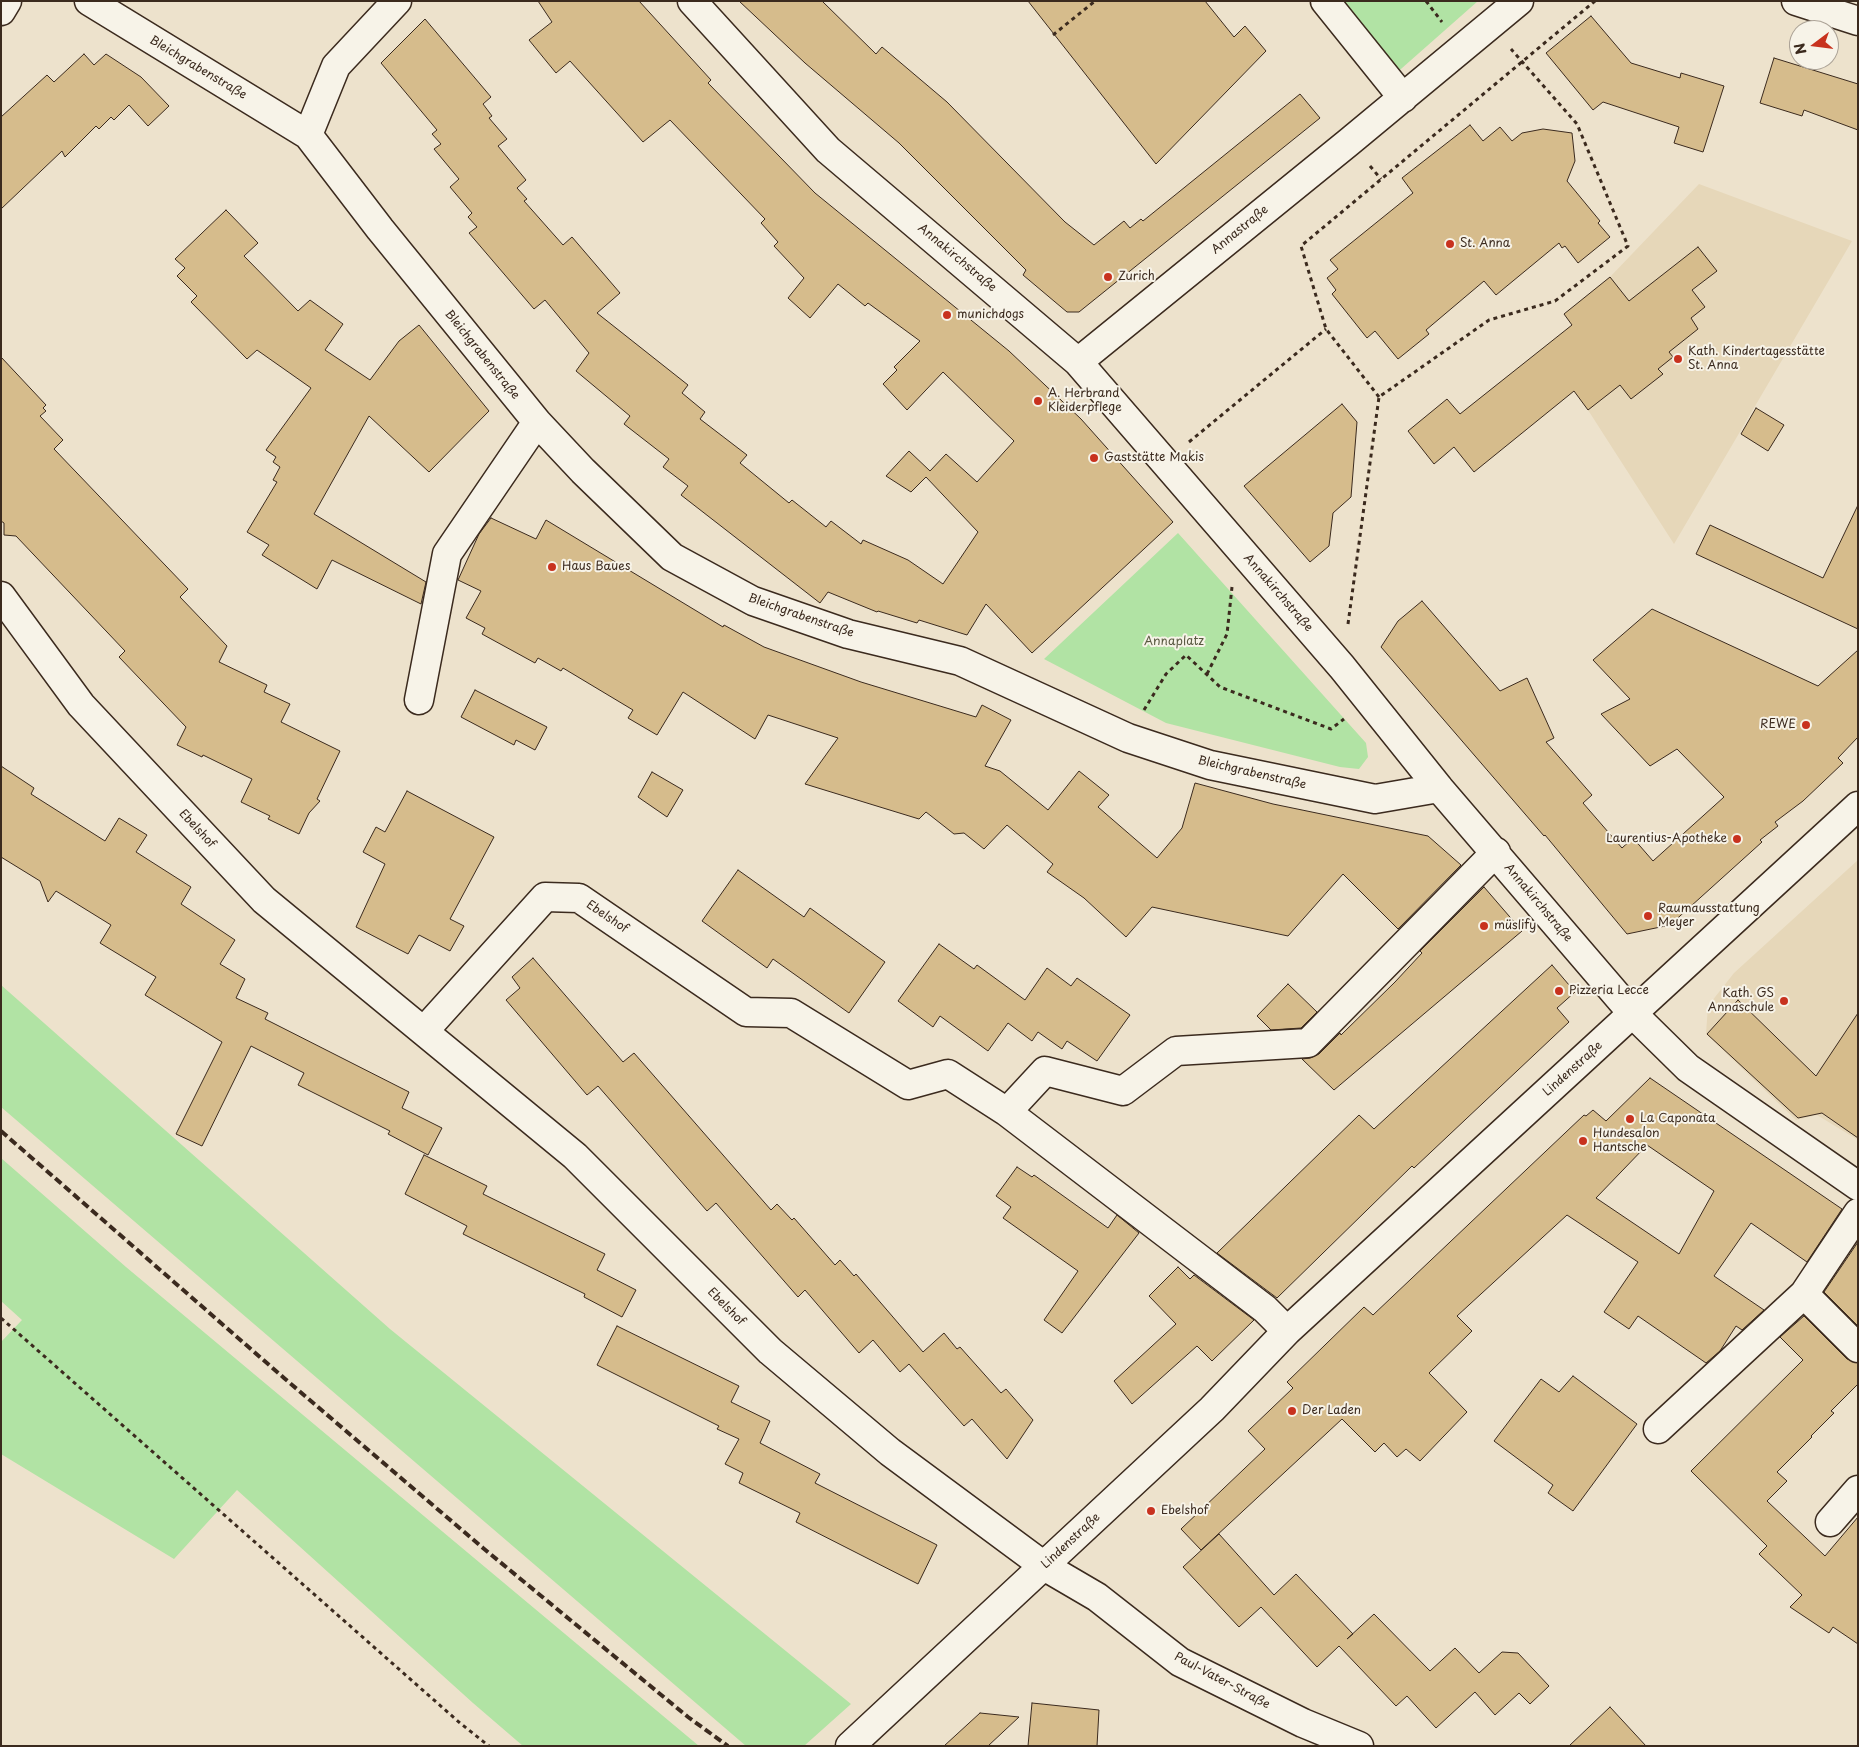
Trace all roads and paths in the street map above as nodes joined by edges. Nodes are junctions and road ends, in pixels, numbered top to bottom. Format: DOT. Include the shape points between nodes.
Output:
graph roads {
  1 [pos="7,1"];
  2 [pos="89,1"];
  3 [pos="396,1"];
  4 [pos="692,1"];
  5 [pos="1095,1"];
  6 [pos="1325,1"];
  7 [pos="1519,1"];
  8 [pos="1595,1"];
  9 [pos="1796,1"];
  10 [pos="1,11"];
  11 [pos="1858,22"];
  12 [pos="1491,26"];
  13 [pos="1053,35"];
  14 [pos="1522,61"];
  15 [pos="1403,98"];
  16 [pos="308,135"];
  17 [pos="1326,330"];
  18 [pos="1078,362"];
  19 [pos="1379,397"];
  20 [pos="537,422"];
  21 [pos="1164,462"];
  22 [pos="1238,547"];
  23 [pos="1,596"];
  24 [pos="1342,667"];
  25 [pos="1207,674"];
  26 [pos="419,700"];
  27 [pos="1370,702"];
  28 [pos="1128,738"];
  29 [pos="1439,788"];
  30 [pos="1858,806"];
  31 [pos="1496,852"];
  32 [pos="1633,1014"];
  33 [pos="424,1031"];
  34 [pos="1007,1112"];
  35 [pos="1858,1186"];
  36 [pos="1858,1213"];
  37 [pos="1804,1294"];
  38 [pos="1,1318"];
  39 [pos="1287,1331"];
  40 [pos="1858,1348"];
  41 [pos="1658,1429"];
  42 [pos="1858,1490"];
  43 [pos="1830,1522"];
  44 [pos="1044,1566"];
  45 [pos="489,1746"];
  46 [pos="850,1746"];
  47 [pos="1359,1746"];
  1 -- 10 [label="street"];
  2 -- 16 [label="street, Bleichgrabenstraße"];
  3 -- 16 [label="street" via="336,66"];
  4 -- 18 [label="street, Annakirchstraße" via="828,150"];
  5 -- 13 [label="path"];
  6 -- 15 [label="street"];
  7 -- 12 [label="street, Annastraße"];
  8 -- 14 [label="path"];
  9 -- 11 [label="street"];
  12 -- 14 [label="path"];
  12 -- 15 [label="street, Annastraße"];
  14 -- 17 [label="path" via="1301,246"];
  14 -- 19 [label="path" via="1576,124 1628,246 1556,301 1489,320"];
  15 -- 18 [label="street, Annastraße"];
  16 -- 20 [label="street, Bleichgrabenstraße"];
  17 -- 19 [label="path"];
  17 -- 21 [label="path"];
  18 -- 21 [label="street, Annakirchstraße"];
  19 -- 24 [label="path"];
  20 -- 26 [label="street" via="448,554"];
  20 -- 28 [label="street, Bleichgrabenstraße" via="672,557 753,602 848,634 960,661"];
  21 -- 22 [label="street, Annakirchstraße"];
  22 -- 24 [label="street, Annakirchstraße"];
  22 -- 25 [label="path" via="1227,634"];
  23 -- 33 [label="street, Ebelshof" via="81,705 264,900"];
  24 -- 27 [label="street, Annakirchstraße"];
  25 -- 27 [label="path" via="1220,687 1331,728"];
  25 -- 28 [label="path" via="1186,655 1166,674"];
  27 -- 29 [label="street, Annakirchstraße"];
  28 -- 29 [label="street, Bleichgrabenstraße" via="1210,765 1375,799"];
  29 -- 31 [label="street, Annakirchstraße"];
  30 -- 32 [label="street, Lindenstraße"];
  31 -- 32 [label="street, Annakirchstraße"];
  31 -- 34 [label="street" via="1308,1043 1176,1052 1123,1092 1045,1071"];
  32 -- 35 [label="street, Annakirchstraße" via="1688,1068"];
  32 -- 39 [label="street, Lindenstraße"];
  33 -- 34 [label="street, Ebelshof" via="545,897 579,898 746,1012 791,1012 908,1085 948,1074"];
  33 -- 44 [label="street, Ebelshof" via="575,1156 770,1351 890,1452"];
  34 -- 39 [label="street" via="1265,1308"];
  36 -- 37 [label="street"];
  37 -- 40 [label="street"];
  37 -- 41 [label="street"];
  38 -- 45 [label="path"];
  39 -- 44 [label="street, Lindenstraße" via="1212,1409"];
  42 -- 43 [label="street"];
  44 -- 46 [label="street, Lindenstraße"];
  44 -- 47 [label="street, Paul-Vater-Straße" via="1097,1597 1180,1662 1303,1723"];
}
